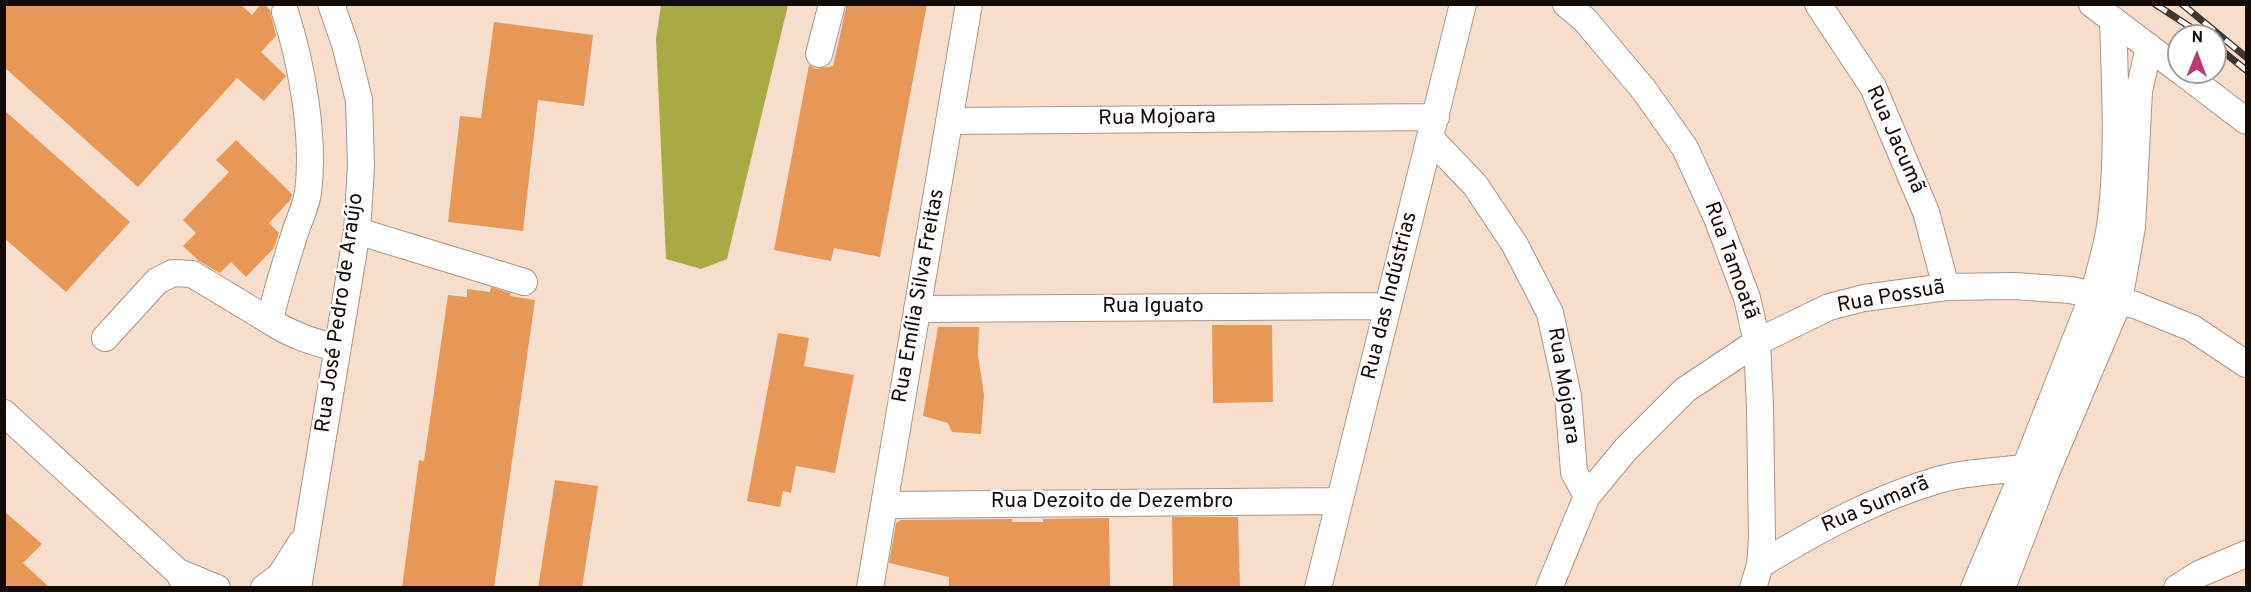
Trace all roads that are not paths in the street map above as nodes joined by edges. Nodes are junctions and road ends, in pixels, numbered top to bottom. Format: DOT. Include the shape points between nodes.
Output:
graph roads {
  1 [pos="331,4"];
  2 [pos="832,4"];
  3 [pos="969,4"];
  4 [pos="1463,4"];
  5 [pos="1566,4"];
  6 [pos="1818,4"];
  7 [pos="2092,4"];
  8 [pos="285,12"];
  9 [pos="2113,20"];
  10 [pos="2149,46"];
  11 [pos="819,54"];
  12 [pos="2167,61"];
  13 [pos="2197,84"];
  14 [pos="949,121"];
  15 [pos="2247,122"];
  16 [pos="1434,128"];
  17 [pos="357,231"];
  18 [pos="524,282"];
  19 [pos="1946,287"];
  20 [pos="2093,295"];
  21 [pos="2119,301"];
  22 [pos="1388,306"];
  23 [pos="917,309"];
  24 [pos="270,321"];
  25 [pos="105,338"];
  26 [pos="1757,342"];
  27 [pos="337,348"];
  28 [pos="2247,364"];
  29 [pos="4,413"];
  30 [pos="2025,468"];
  31 [pos="1587,496"];
  32 [pos="1339,501"];
  33 [pos="884,505"];
  34 [pos="307,532"];
  35 [pos="2247,554"];
  36 [pos="1757,576"];
  37 [pos="182,580"];
  38 [pos="218,588"];
  39 [pos="264,588"];
  40 [pos="298,588"];
  41 [pos="870,588"];
  42 [pos="1318,588"];
  43 [pos="1549,588"];
  44 [pos="1974,588"];
  45 [pos="2002,588"];
  46 [pos="2177,588"];
  1 -- 17 [label="street, Rua José Pedro de Araújo" via="360,100"];
  2 -- 11 [label="street"];
  3 -- 14 [label="street, Rua Emília Silva Freitas"];
  4 -- 16 [label="street, Rua das Indústrias"];
  5 -- 26 [label="street, Rua Tamoatã" via="1585,20 1636,81 1685,148 1747,298"];
  6 -- 19 [label="street, Rua Jacumã" via="1873,87 1926,212"];
  7 -- 9 [label="street"];
  8 -- 24 [label="street" via="296,45 305,102 308,194"];
  9 -- 10 [label="street"];
  9 -- 20 [label="street" via="2115,143 2111,219"];
  10 -- 12 [label="street"];
  10 -- 21 [label="street" via="2139,92 2132,227"];
  13 -- 15 [label="street"];
  14 -- 16 [label="street, Rua Mojoara"];
  14 -- 23 [label="street, Rua Emília Silva Freitas"];
  16 -- 22 [label="street, Rua das Indústrias"];
  16 -- 31 [label="street, Rua Mojoara" via="1515,245 1550,313 1568,396 1574,472"];
  17 -- 18 [label="street"];
  17 -- 27 [label="street, Rua José Pedro de Araújo"];
  19 -- 20 [label="street, Rua Possuã" via="2013,286"];
  19 -- 26 [label="street, Rua Possuã" via="1864,297 1829,307"];
  20 -- 21 [label="street, Rua Possuã"];
  20 -- 30 [label="street"];
  21 -- 28 [label="street, Rua Possuã" via="2192,328"];
  21 -- 45 [label="street"];
  22 -- 23 [label="street, Rua Iguato"];
  22 -- 32 [label="street, Rua das Indústrias"];
  23 -- 33 [label="street, Rua Emília Silva Freitas"];
  24 -- 25 [label="street" via="192,274 173,273 158,281"];
  24 -- 27 [label="street" via="302,339"];
  26 -- 31 [label="street, Rua Possuã" via="1685,390 1626,449"];
  26 -- 36 [label="street, Rua Tamoatã" via="1762,486"];
  27 -- 34 [label="street, Rua José Pedro de Araújo"];
  29 -- 37 [label="street"];
  30 -- 36 [label="street, Rua Sumarã" via="1940,480 1874,502 1811,534"];
  30 -- 44 [label="street"];
  31 -- 43 [label="street"];
  32 -- 33 [label="street, Rua Dezoito de Dezembro"];
  32 -- 42 [label="street, Rua das Indústrias"];
  33 -- 41 [label="street, Rua Emília Silva Freitas"];
  34 -- 39 [label="street" via="280,576"];
  34 -- 40 [label="street, Rua José Pedro de Araújo"];
  35 -- 46 [label="street"];
  37 -- 38 [label="street"];
}
